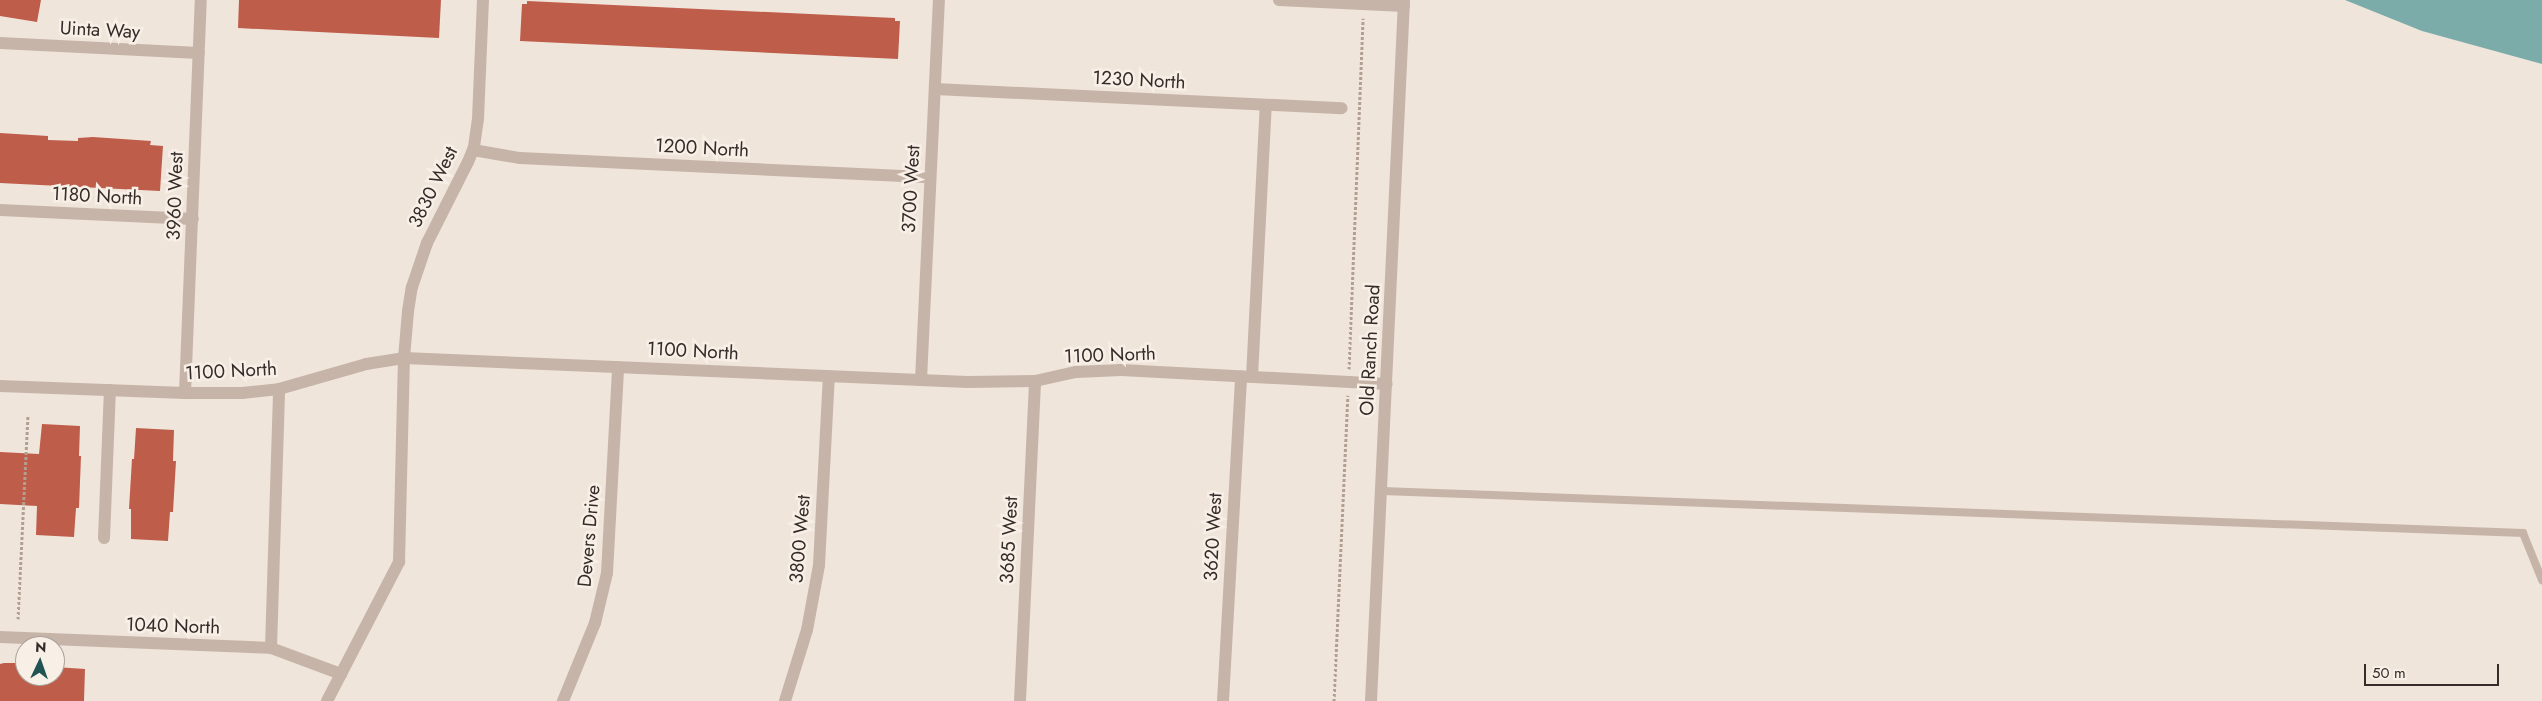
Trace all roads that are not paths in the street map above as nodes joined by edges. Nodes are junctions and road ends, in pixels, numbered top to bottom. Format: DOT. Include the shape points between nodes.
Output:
graph roads {
  1 [pos="201,0"];
  2 [pos="483,0"];
  3 [pos="939,0"];
  4 [pos="1279,0"];
  5 [pos="1404,3"];
  6 [pos="0,43"];
  7 [pos="199,53"];
  8 [pos="934,89"];
  9 [pos="1266,104"];
  10 [pos="1342,108"];
  11 [pos="473,150"];
  12 [pos="930,177"];
  13 [pos="0,210"];
  14 [pos="192,219"];
  15 [pos="404,358"];
  16 [pos="618,367"];
  17 [pos="829,376"];
  18 [pos="1247,376"];
  19 [pos="921,380"];
  20 [pos="1035,381"];
  21 [pos="1387,384"];
  22 [pos="0,386"];
  23 [pos="279,389"];
  24 [pos="110,390"];
  25 [pos="185,393"];
  26 [pos="1382,491"];
  27 [pos="104,538"];
  28 [pos="2542,580"];
  29 [pos="0,637"];
  30 [pos="271,648"];
  31 [pos="341,674"];
  32 [pos="327,701"];
  33 [pos="563,701"];
  34 [pos="786,701"];
  35 [pos="1020,701"];
  36 [pos="1223,701"];
  37 [pos="1371,701"];
  1 -- 7 [label="street, 3960 West"];
  2 -- 11 [label="street, 3830 West" via="478,120"];
  3 -- 8 [label="street, 3700 West"];
  4 -- 5 [label="street"];
  5 -- 21 [label="street, Old Ranch Road"];
  6 -- 7 [label="street, Uinta Way"];
  7 -- 14 [label="street, 3960 West"];
  8 -- 9 [label="street, 1230 North"];
  8 -- 12 [label="street, 3700 West"];
  9 -- 10 [label="street, 1230 North"];
  9 -- 18 [label="street, 3620 West"];
  11 -- 12 [label="street, 1200 North" via="520,158"];
  11 -- 15 [label="street, 3830 West" via="419,265 408,311"];
  12 -- 19 [label="street, 3700 West"];
  13 -- 14 [label="street, 1180 North"];
  14 -- 25 [label="street, 3960 West"];
  15 -- 16 [label="street, 1100 North"];
  15 -- 23 [label="street, 1100 North" via="366,364"];
  15 -- 31 [label="street, 3830 West" via="399,562"];
  16 -- 17 [label="street, 1100 North"];
  16 -- 33 [label="street, Devers Drive" via="607,573 595,623"];
  17 -- 19 [label="street, 1100 North"];
  17 -- 34 [label="street, 3800 West" via="819,565 807,630"];
  18 -- 20 [label="street, 1100 North" via="1096,371 1056,375"];
  18 -- 21 [label="street, 1100 North"];
  18 -- 36 [label="street, 3620 West"];
  19 -- 20 [label="street, 1100 North"];
  20 -- 35 [label="street, 3685 West"];
  21 -- 26 [label="street, Old Ranch Road"];
  22 -- 24 [label="street, 1100 North"];
  23 -- 25 [label="street, 1100 North"];
  23 -- 30 [label="street"];
  24 -- 25 [label="street, 1100 North"];
  24 -- 27 [label="street"];
  26 -- 28 [label="lane" via="2523,533"];
  26 -- 37 [label="street, Old Ranch Road"];
  29 -- 30 [label="street, 1040 North"];
  30 -- 31 [label="street, 1040 North"];
  31 -- 32 [label="street, 3830 West"];
}
